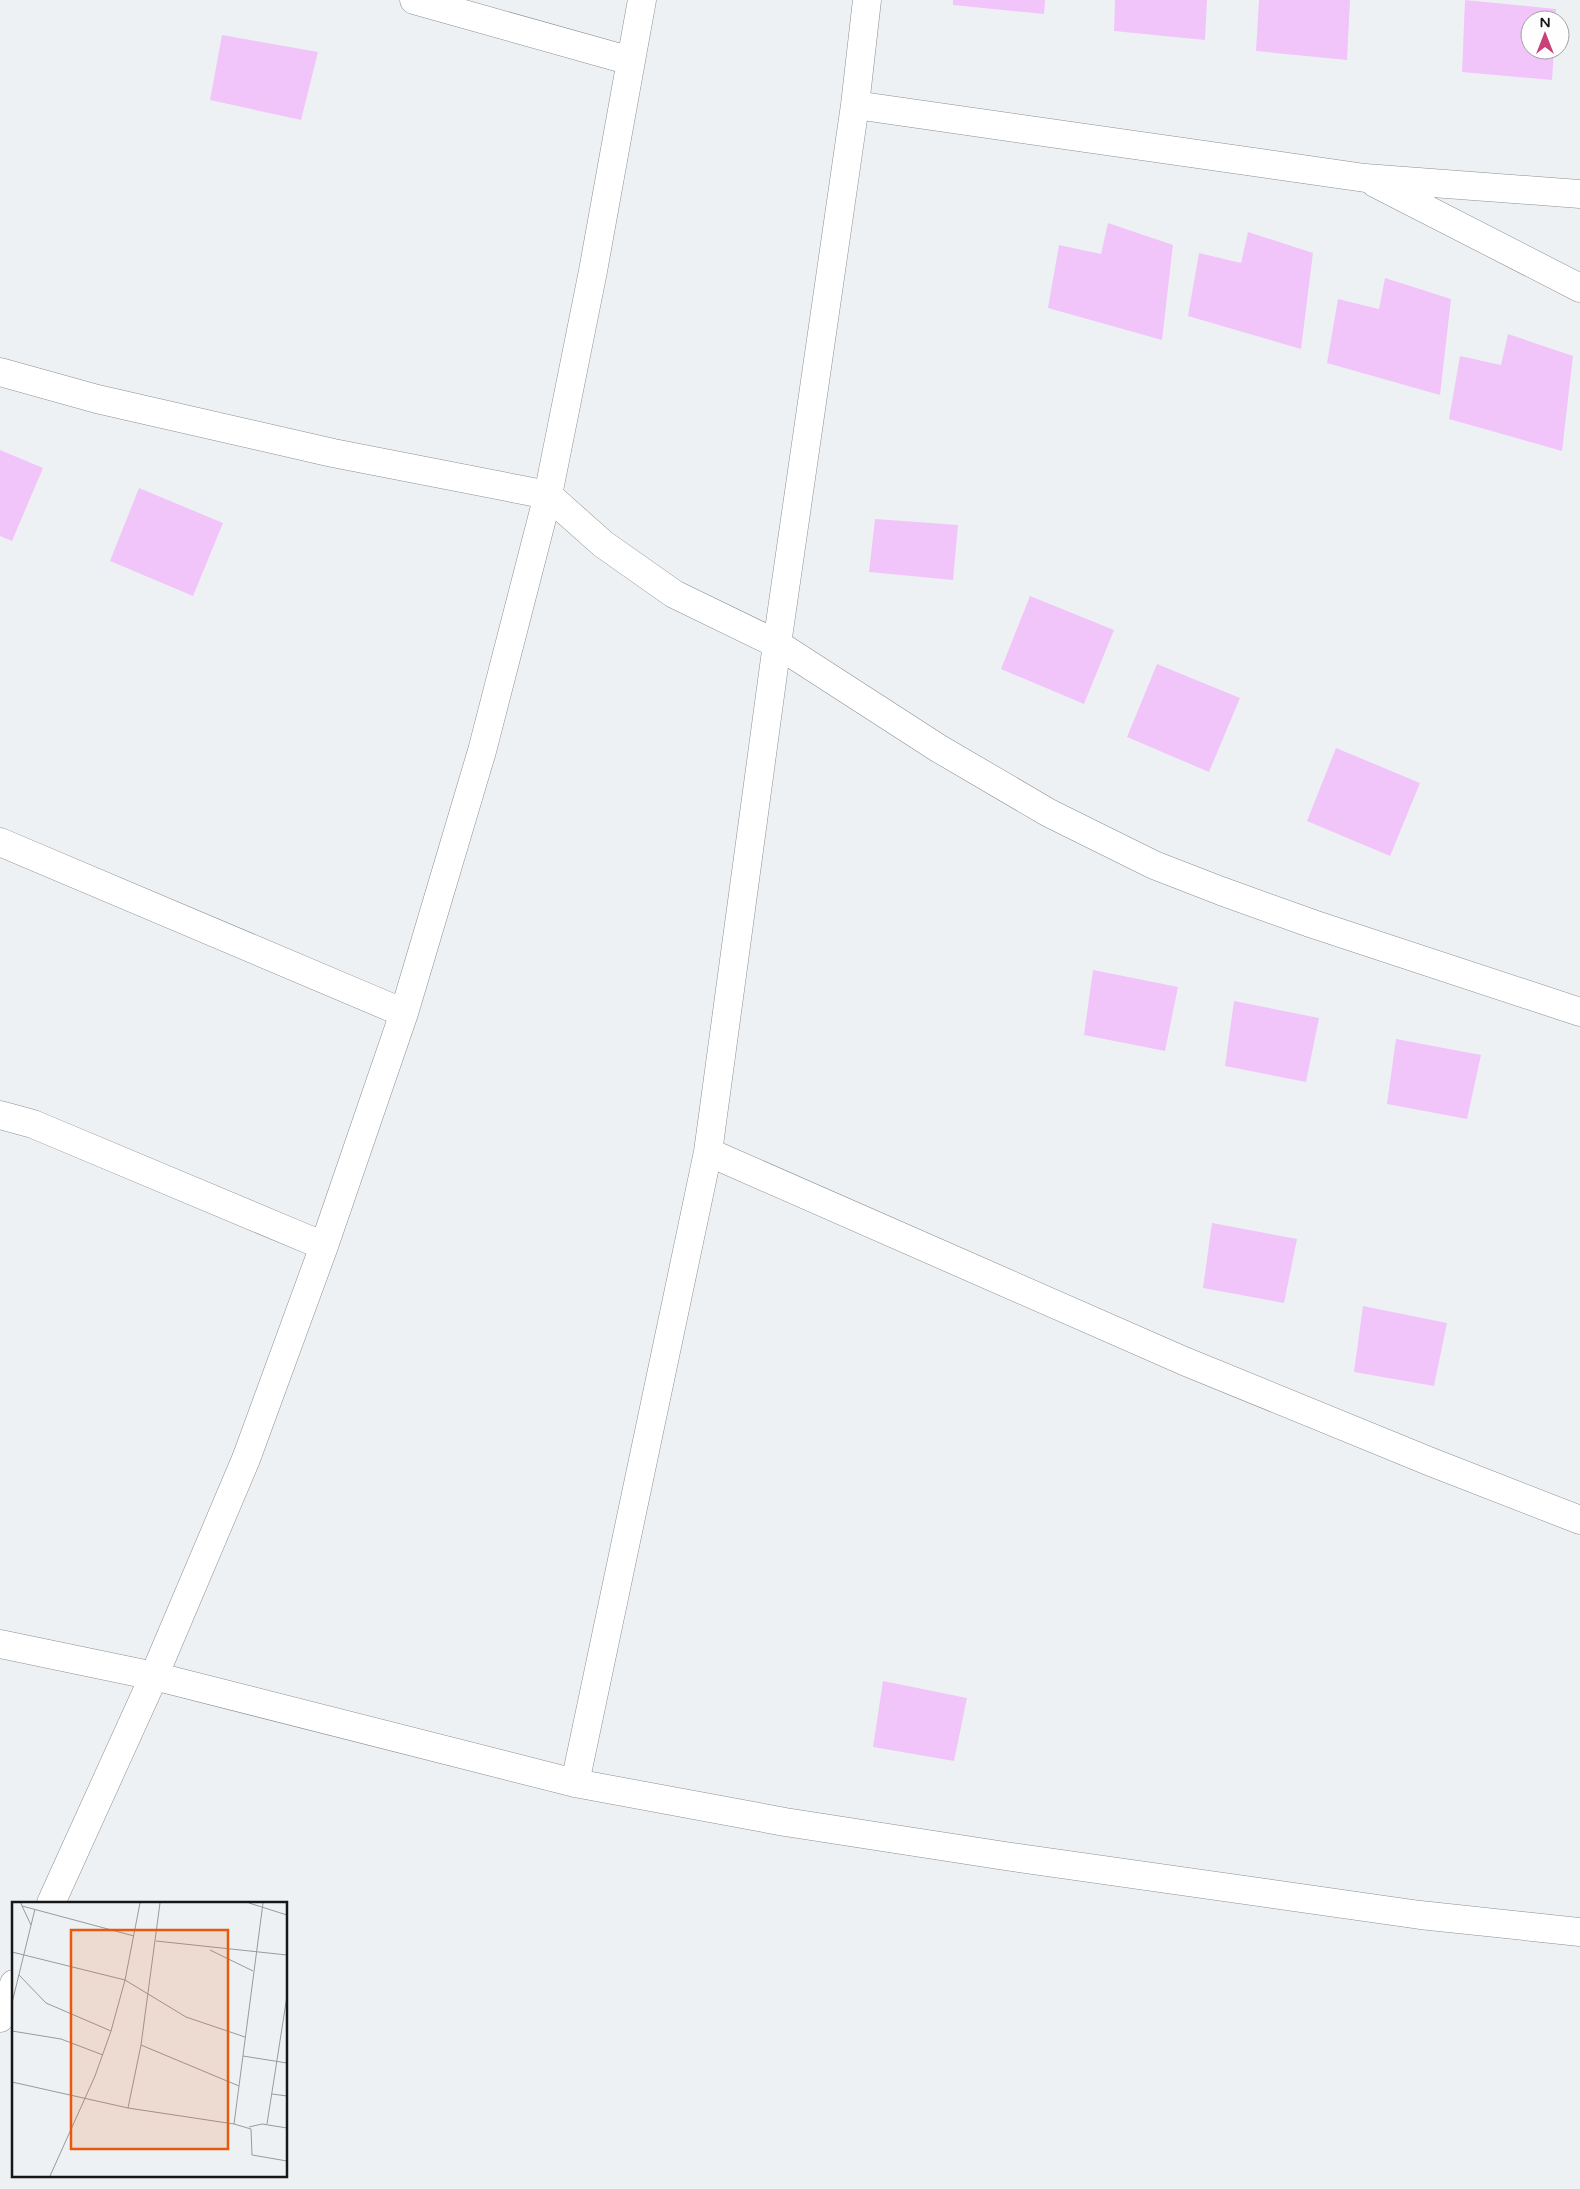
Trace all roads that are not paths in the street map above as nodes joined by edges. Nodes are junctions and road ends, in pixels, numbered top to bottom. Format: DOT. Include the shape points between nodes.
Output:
graph roads {
  1 [pos="414,0"];
  2 [pos="642,0"];
  3 [pos="867,0"];
  4 [pos="631,60"];
  5 [pos="855,105"];
  6 [pos="1365,178"];
  7 [pos="1580,194"];
  8 [pos="1580,288"];
  9 [pos="0,372"];
  10 [pos="548,495"];
  11 [pos="777,644"];
  12 [pos="0,842"];
  13 [pos="1580,1012"];
  14 [pos="404,1013"];
  15 [pos="0,1114"];
  16 [pos="708,1152"];
  17 [pos="324,1246"];
  18 [pos="1580,1520"];
  19 [pos="0,1644"];
  20 [pos="154,1676"];
  21 [pos="576,1783"];
  22 [pos="51,1902"];
  23 [pos="1580,1932"];
  24 [pos="12,1989"];
  25 [pos="0,2018"];
  1 -- 4 [label="street"];
  2 -- 4 [label="street"];
  3 -- 5 [label="street"];
  4 -- 10 [label="street"];
  5 -- 6 [label="street"];
  5 -- 11 [label="street"];
  6 -- 7 [label="street"];
  6 -- 8 [label="street"];
  9 -- 10 [label="street" via="97,399 333,453"];
  10 -- 11 [label="street" via="603,544 674,594"];
  10 -- 14 [label="street" via="482,751"];
  11 -- 13 [label="street" via="938,748 1049,813 1154,865 1313,924"];
  11 -- 16 [label="street"];
  12 -- 14 [label="street"];
  14 -- 17 [label="street"];
  15 -- 17 [label="street" via="33,1124"];
  16 -- 18 [label="street" via="1184,1361"];
  16 -- 21 [label="street"];
  17 -- 20 [label="street" via="246,1459"];
  19 -- 20 [label="street"];
  20 -- 21 [label="street"];
  20 -- 22 [label="street"];
  21 -- 23 [label="street" via="784,1822 1005,1856 1420,1915"];
  24 -- 25 [label="street"];
}
